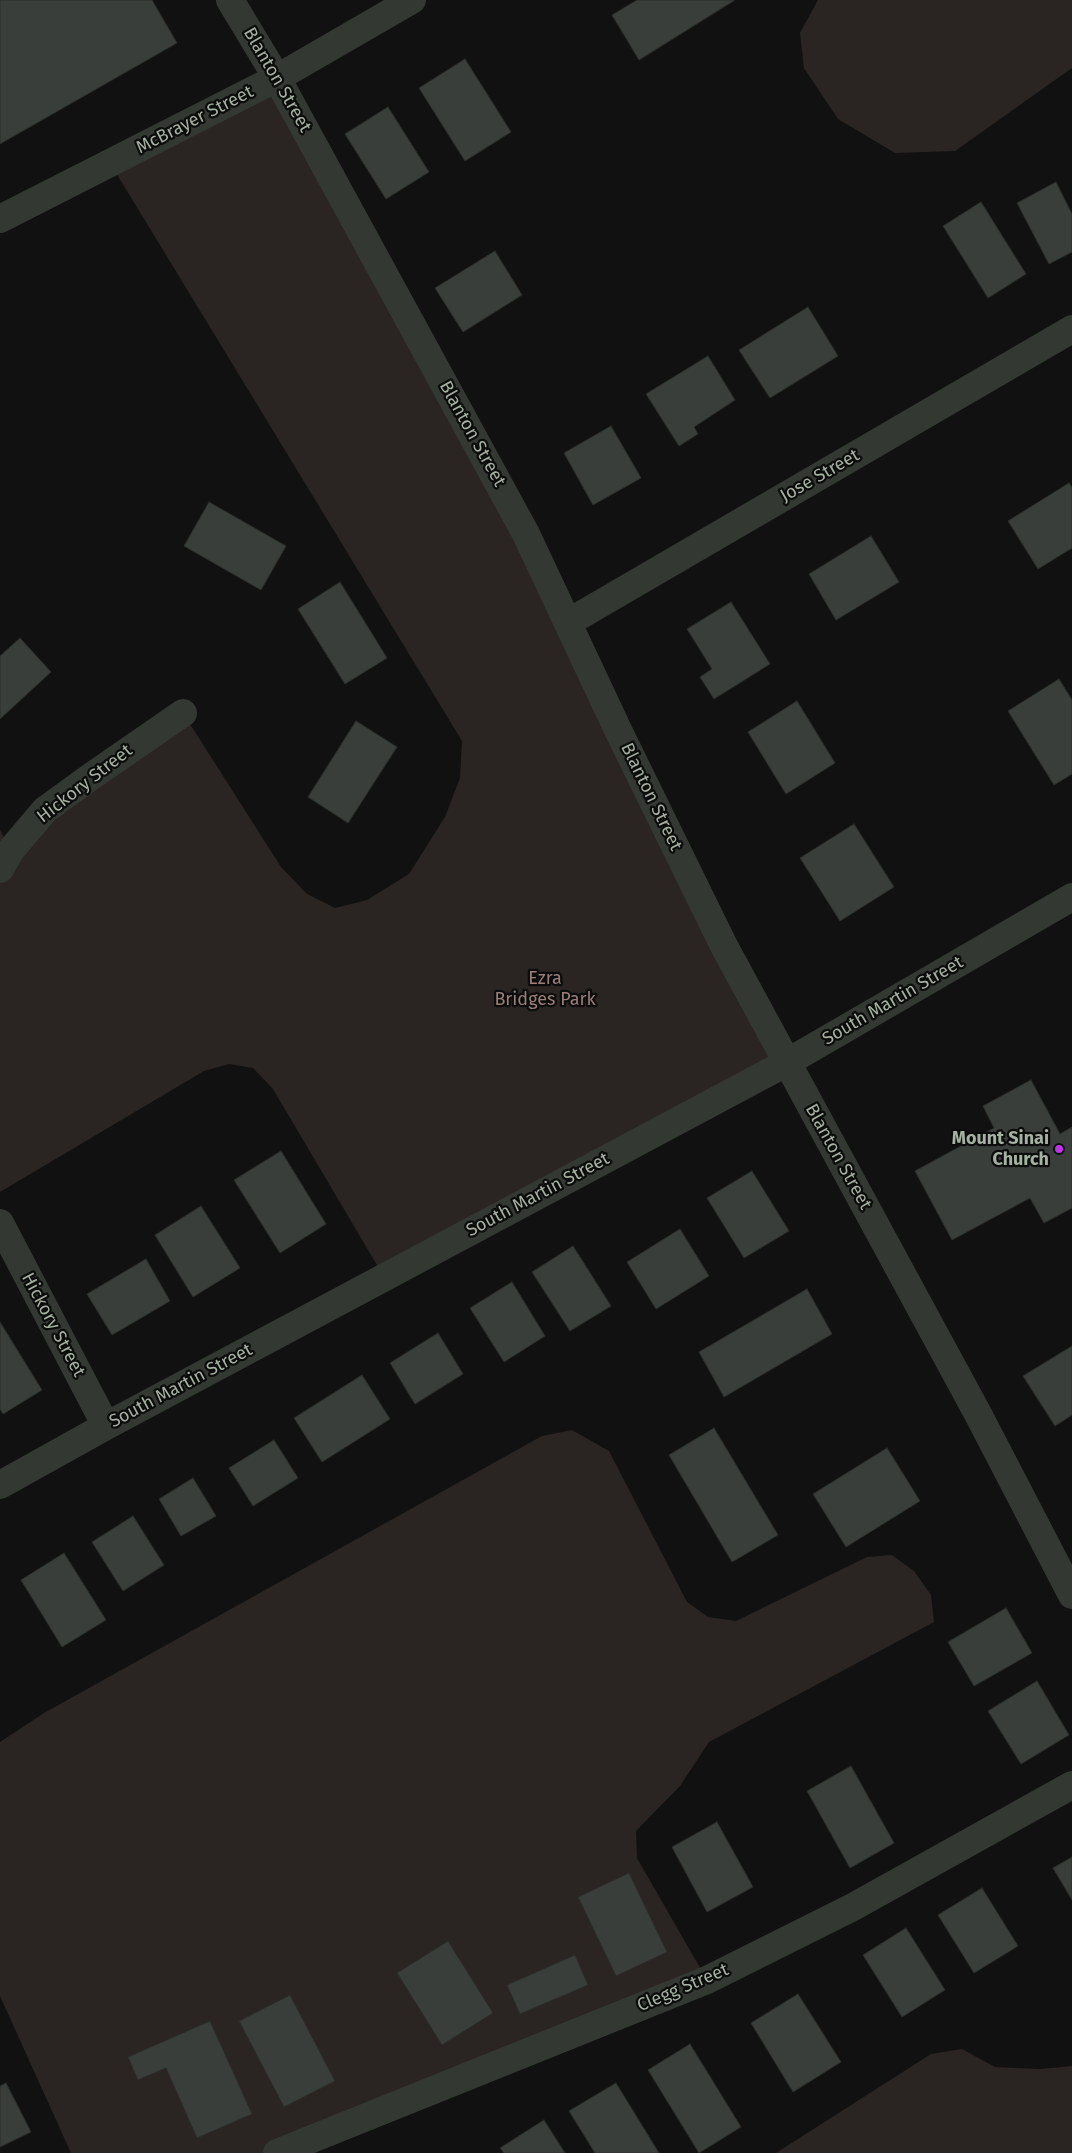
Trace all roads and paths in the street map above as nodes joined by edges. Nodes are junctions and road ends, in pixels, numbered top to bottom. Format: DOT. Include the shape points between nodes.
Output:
graph roads {
  1 [pos="230,0"];
  2 [pos="412,0"];
  3 [pos="277,78"];
  4 [pos="0,219"];
  5 [pos="1072,329"];
  6 [pos="569,622"];
  7 [pos="183,713"];
  8 [pos="0,869"];
  9 [pos="1072,897"];
  10 [pos="786,1063"];
  11 [pos="0,1223"];
  12 [pos="106,1426"];
  13 [pos="0,1485"];
  14 [pos="1072,1595"];
  15 [pos="1072,1785"];
  16 [pos="277,2153"];
  1 -- 3 [label="street, Blanton Street"];
  2 -- 3 [label="street, McBrayer Street"];
  3 -- 4 [label="street, McBrayer Street"];
  3 -- 6 [label="street, Blanton Street" via="526,534"];
  5 -- 6 [label="street, Jose Street"];
  6 -- 10 [label="street, Blanton Street" via="724,946"];
  7 -- 8 [label="street, Hickory Street" via="45,810 11,850"];
  9 -- 10 [label="street, South Martin Street"];
  10 -- 12 [label="street, South Martin Street"];
  10 -- 14 [label="street, Blanton Street" via="978,1414"];
  11 -- 12 [label="street, Hickory Street"];
  12 -- 13 [label="street, South Martin Street"];
  15 -- 16 [label="street, Clegg Street" via="853,1907 707,1980"];
}
